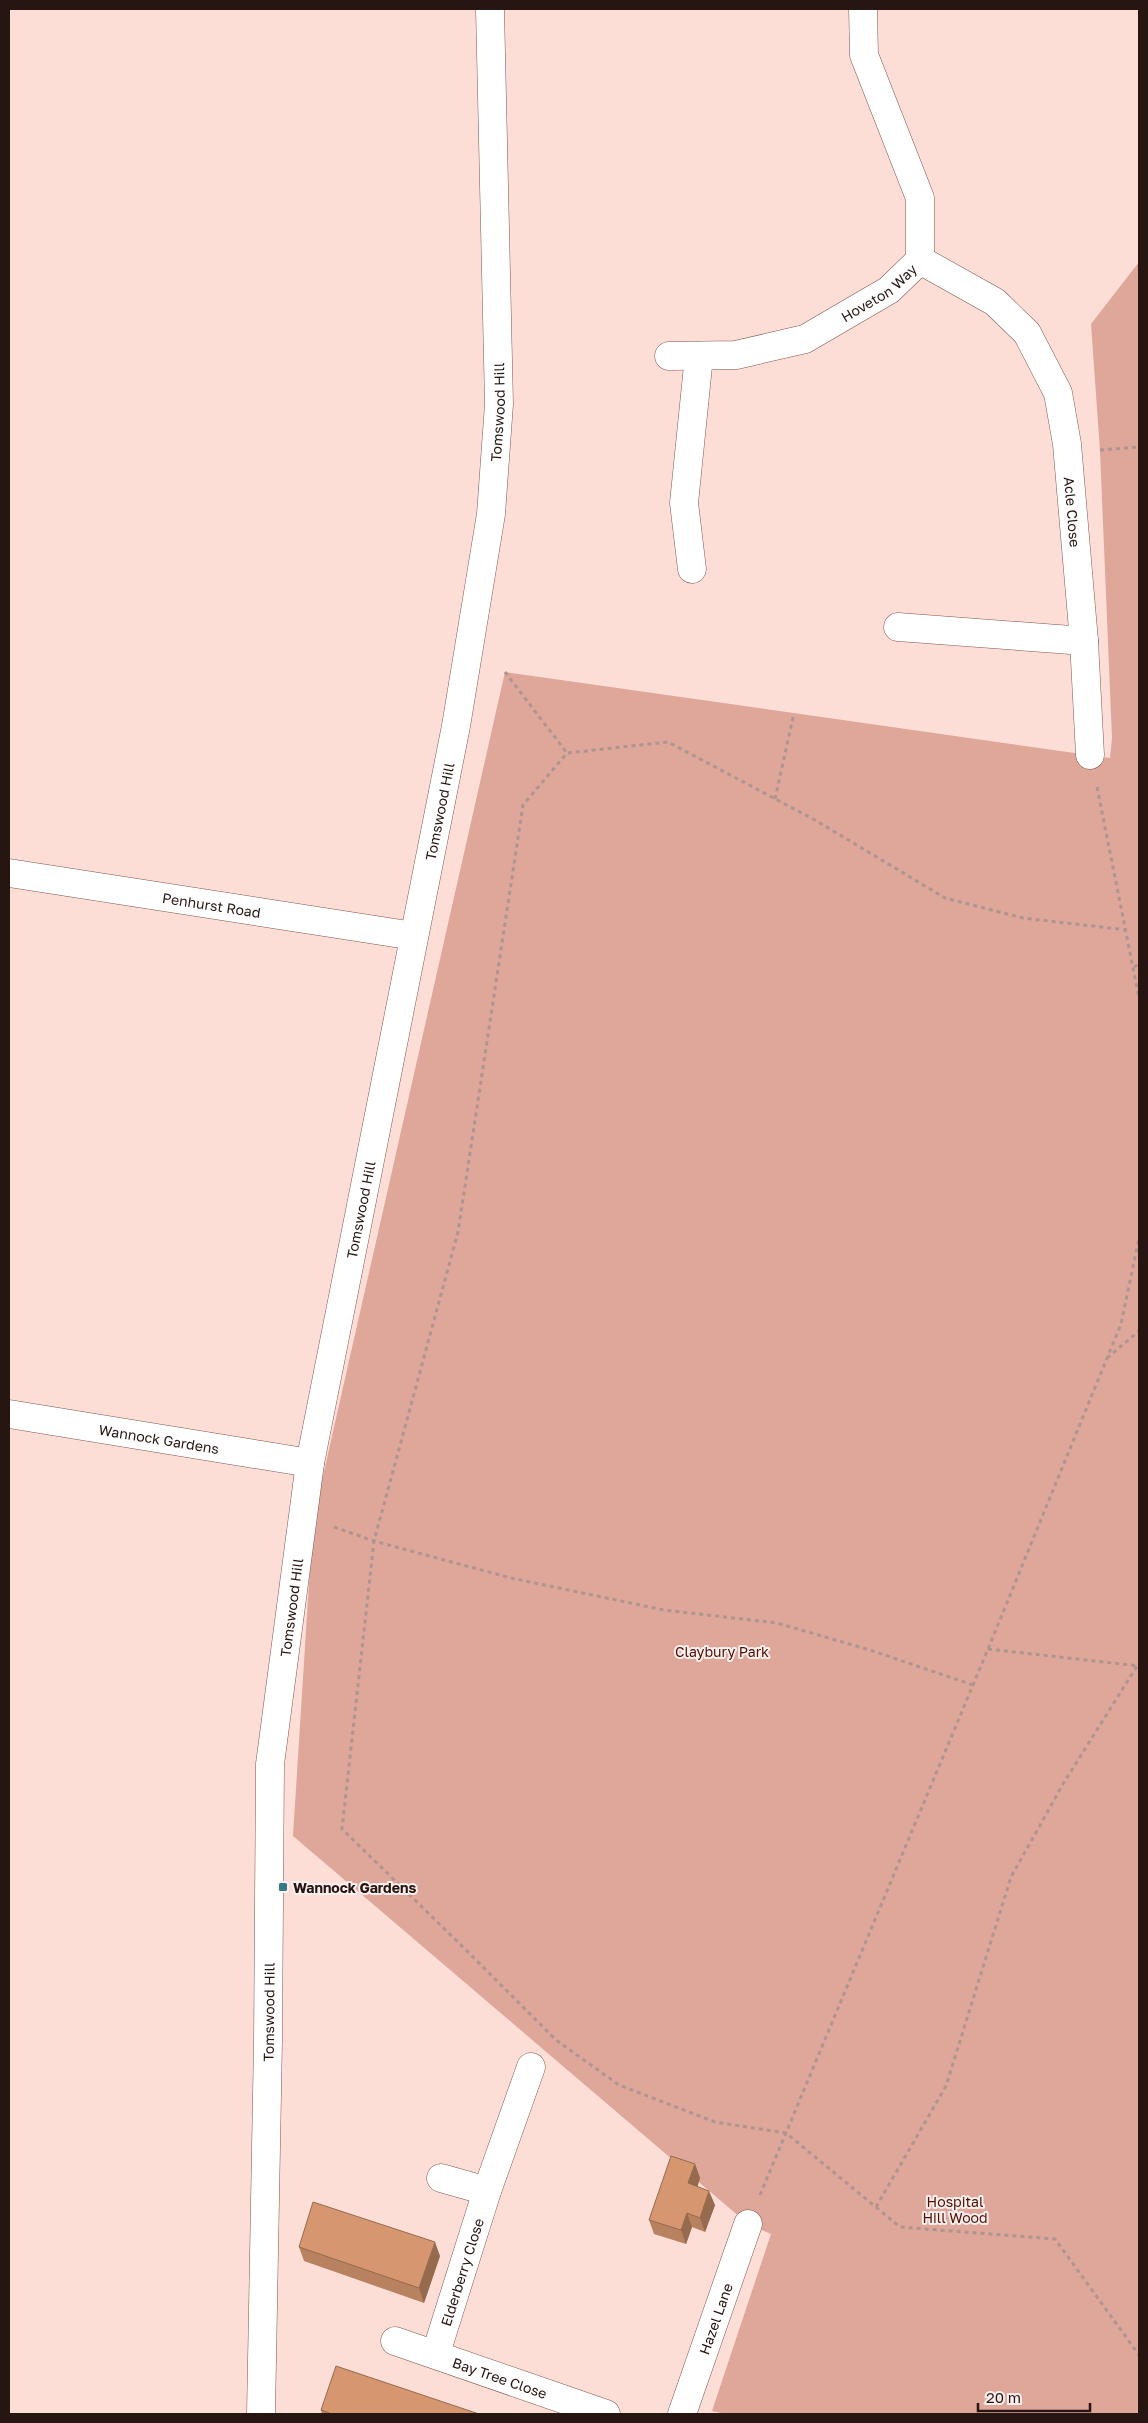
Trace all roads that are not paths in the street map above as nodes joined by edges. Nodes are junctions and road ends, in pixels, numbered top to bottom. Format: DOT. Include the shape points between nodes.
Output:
graph roads {
  1 [pos="490,9"];
  2 [pos="863,9"];
  3 [pos="920,260"];
  4 [pos="669,356"];
  5 [pos="699,356"];
  6 [pos="692,569"];
  7 [pos="898,627"];
  8 [pos="1084,641"];
  9 [pos="1090,755"];
  10 [pos="9,873"];
  11 [pos="414,936"];
  12 [pos="9,1414"];
  13 [pos="310,1463"];
  14 [pos="531,2067"];
  15 [pos="441,2178"];
  16 [pos="487,2191"];
  17 [pos="748,2224"];
  18 [pos="395,2341"];
  19 [pos="436,2353"];
  20 [pos="261,2414"];
  21 [pos="606,2414"];
  22 [pos="682,2414"];
  1 -- 11 [label="street, Tomswood Hill" via="499,404 492,495 456,726"];
  2 -- 3 [label="street, Hoveton Way" via="864,55 920,198"];
  3 -- 5 [label="street, Hoveton Way" via="889,290 805,339 736,355"];
  3 -- 8 [label="street, Acle Close" via="995,302 1021,326 1058,393 1067,444"];
  4 -- 5 [label="street, Hoveton Way"];
  5 -- 6 [label="street" via="684,503"];
  7 -- 8 [label="street"];
  8 -- 9 [label="street, Acle Close"];
  10 -- 11 [label="street, Penhurst Road"];
  11 -- 13 [label="street, Tomswood Hill"];
  12 -- 13 [label="street, Wannock Gardens"];
  13 -- 20 [label="street, Tomswood Hill" via="270,1764"];
  14 -- 16 [label="street, Elderberry Close"];
  15 -- 16 [label="street"];
  16 -- 19 [label="street, Elderberry Close"];
  17 -- 22 [label="street, Hazel Lane"];
  18 -- 19 [label="street, Bay Tree Close"];
  19 -- 21 [label="street, Bay Tree Close"];
}
